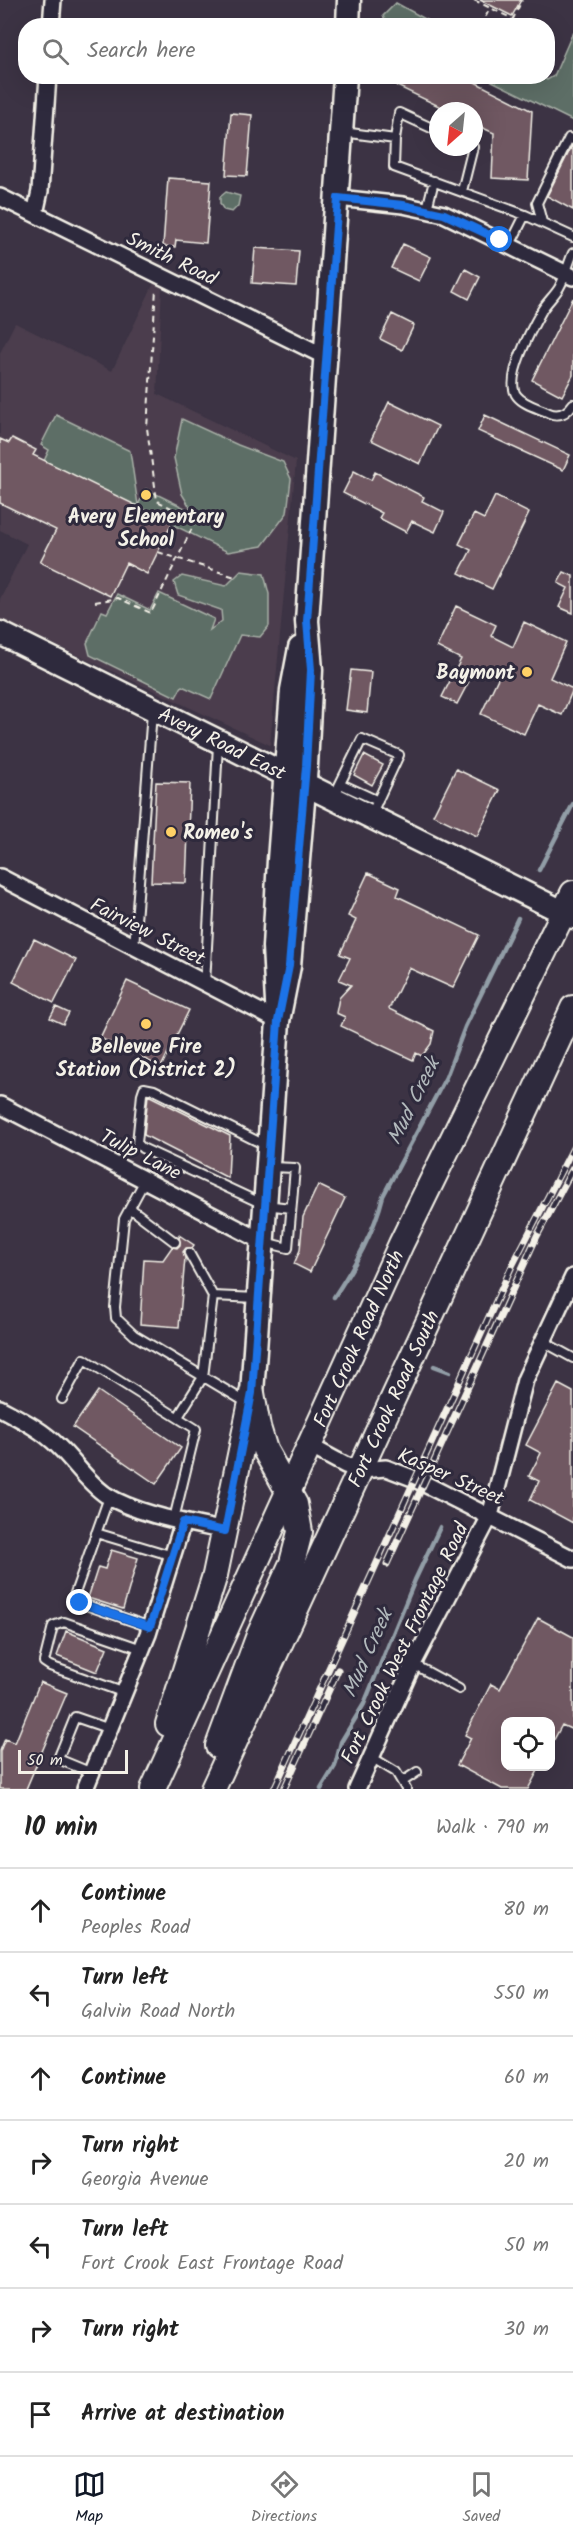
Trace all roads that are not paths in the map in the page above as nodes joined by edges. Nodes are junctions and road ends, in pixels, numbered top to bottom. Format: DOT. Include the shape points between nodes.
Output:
graph roads {
  1 [pos="53,0"];
  2 [pos="349,0"];
  3 [pos="52,18"];
  4 [pos="348,18"];
  5 [pos="47,84"];
  6 [pos="345,84"];
  7 [pos="429,127"];
  8 [pos="342,132"];
  9 [pos="396,139"];
  10 [pos="573,140"];
  11 [pos="471,156"];
  12 [pos="434,181"];
  13 [pos="462,191"];
  14 [pos="0,197"];
  15 [pos="338,198"];
  16 [pos="427,209"];
  17 [pos="35,214"];
  18 [pos="525,215"];
  19 [pos="542,222"];
  20 [pos="573,237"];
  21 [pos="510,245"];
  22 [pos="573,253"];
  23 [pos="569,274"];
  24 [pos="326,357"];
  25 [pos="573,404"];
  26 [pos="0,633"];
  27 [pos="152,708"];
  28 [pos="218,741"];
  29 [pos="295,780"];
  30 [pos="337,791"];
  31 [pos="374,809"];
  32 [pos="0,877"];
  33 [pos="570,907"];
  34 [pos="134,947"];
  35 [pos="205,984"];
  36 [pos="573,1008"];
  37 [pos="278,1021"];
  38 [pos="0,1105"];
  39 [pos="268,1157"];
  40 [pos="145,1180"];
  41 [pos="265,1205"];
  42 [pos="130,1208"];
  43 [pos="291,1208"];
  44 [pos="262,1241"];
  45 [pos="175,1242"];
  46 [pos="189,1253"];
  47 [pos="573,1277"];
  48 [pos="213,1296"];
  49 [pos="259,1298"];
  50 [pos="542,1341"];
  51 [pos="573,1358"];
  52 [pos="203,1377"];
  53 [pos="62,1399"];
  54 [pos="251,1399"];
  55 [pos="0,1408"];
  56 [pos="178,1417"];
  57 [pos="308,1445"];
  58 [pos="362,1470"];
  59 [pos="288,1490"];
  60 [pos="109,1497"];
  61 [pos="490,1516"];
  62 [pos="179,1521"];
  63 [pos="225,1531"];
  64 [pos="96,1533"];
  65 [pos="173,1556"];
  66 [pos="573,1559"];
  67 [pos="150,1627"];
  68 [pos="142,1648"];
  69 [pos="413,1664"];
  70 [pos="459,1689"];
  71 [pos="125,1693"];
  72 [pos="110,1729"];
  73 [pos="371,1757"];
  74 [pos="417,1772"];
  75 [pos="92,1773"];
  76 [pos="404,1785"];
  77 [pos="85,1789"];
  78 [pos="147,1789"];
  79 [pos="153,1789"];
  80 [pos="206,1789"];
  81 [pos="213,1789"];
  82 [pos="357,1789"];
  1 -- 3 [label="street"];
  2 -- 4 [label="main road"];
  5 -- 17 [label="street"];
  6 -- 8 [label="main road"];
  7 -- 9 [label="lane" via="399,113"];
  8 -- 9 [label="lane"];
  8 -- 15 [label="main road"];
  9 -- 12 [label="lane" via="394,167"];
  10 -- 19 [label="lane" via="569,138 537,203"];
  11 -- 13 [label="lane"];
  12 -- 13 [label="lane"];
  12 -- 16 [label="lane"];
  13 -- 18 [label="lane"];
  14 -- 17 [label="street, Smith Road"];
  15 -- 16 [label="street"];
  15 -- 24 [label="main road"];
  16 -- 21 [label="street"];
  17 -- 24 [label="street, Smith Road"];
  18 -- 19 [label="lane"];
  18 -- 21 [label="lane"];
  19 -- 20 [label="lane"];
  21 -- 23 [label="street"];
  22 -- 23 [label="lane"];
  23 -- 25 [label="lane" via="542,311 512,379 513,389 525,403 555,415 563,414"];
  24 -- 29 [label="main road" via="307,621 292,690"];
  26 -- 27 [label="main road, Avery Road East"];
  27 -- 28 [label="main road, Avery Road East"];
  27 -- 34 [label="lane"];
  28 -- 29 [label="main road, Avery Road East"];
  28 -- 35 [label="lane"];
  29 -- 30 [label="main road, Avery Road East"];
  29 -- 37 [label="main road" via="274,947"];
  30 -- 31 [label="main road, Avery Road East"];
  30 -- 31 [label="lane" via="362,739 399,755"];
  31 -- 33 [label="main road, Avery Road East"];
  32 -- 34 [label="street, Fairview Street"];
  33 -- 57 [label="main road, Fort Crook Road North" via="401,1244"];
  34 -- 35 [label="street, Fairview Street"];
  35 -- 37 [label="street, Fairview Street"];
  36 -- 58 [label="main road, Fort Crook Road South"];
  37 -- 39 [label="main road"];
  38 -- 40 [label="street, Tulip Lane"];
  39 -- 41 [label="main road"];
  39 -- 41 [label="lane" via="144,1088 137,1143 142,1148"];
  39 -- 43 [label="lane" via="295,1168"];
  40 -- 42 [label="lane"];
  40 -- 44 [label="street, Tulip Lane"];
  41 -- 43 [label="lane"];
  41 -- 44 [label="main road"];
  42 -- 45 [label="lane"];
  42 -- 52 [label="lane" via="124,1219 116,1318 134,1335"];
  43 -- 44 [label="lane" via="288,1248"];
  44 -- 49 [label="main road"];
  46 -- 48 [label="lane"];
  47 -- 50 [label="street, Fort Crook West Frontage Road"];
  48 -- 49 [label="lane"];
  48 -- 52 [label="lane"];
  49 -- 54 [label="main road"];
  50 -- 51 [label="lane"];
  50 -- 61 [label="street, Fort Crook West Frontage Road" via="525,1380"];
  52 -- 54 [label="lane"];
  52 -- 56 [label="lane"];
  53 -- 56 [label="lane" via="84,1359"];
  54 -- 59 [label="main road" via="265,1450"];
  54 -- 63 [label="main road"];
  55 -- 60 [label="street" via="49,1438"];
  56 -- 62 [label="lane" via="196,1429"];
  57 -- 58 [label="street, Kasper Street"];
  57 -- 59 [label="main road, Fort Crook Road North"];
  58 -- 61 [label="street, Kasper Street" via="396,1471"];
  58 -- 81 [label="main road, Fort Crook Road South"];
  59 -- 79 [label="main road, Fort Crook Road North"];
  59 -- 80 [label="main road" via="299,1517 297,1546 259,1635 219,1742"];
  60 -- 62 [label="street"];
  60 -- 64 [label="lane"];
  61 -- 66 [label="street, Kasper Street"];
  61 -- 69 [label="street, Fort Crook West Frontage Road"];
  62 -- 63 [label="street"];
  62 -- 65 [label="street"];
  63 -- 78 [label="main road" via="199,1631"];
  64 -- 65 [label="lane"];
  64 -- 67 [label="lane" via="75,1589 76,1600"];
  65 -- 67 [label="street"];
  67 -- 68 [label="street"];
  68 -- 71 [label="street"];
  68 -- 71 [label="lane" via="64,1622 53,1626 44,1662"];
  69 -- 70 [label="lane"];
  69 -- 73 [label="street, Fort Crook West Frontage Road"];
  71 -- 72 [label="street"];
  72 -- 75 [label="street"];
  72 -- 75 [label="lane" via="75,1717 58,1759"];
  73 -- 76 [label="lane" via="396,1772"];
  73 -- 82 [label="street, Fort Crook West Frontage Road"];
  74 -- 76 [label="lane"];
  75 -- 77 [label="street"];
}
